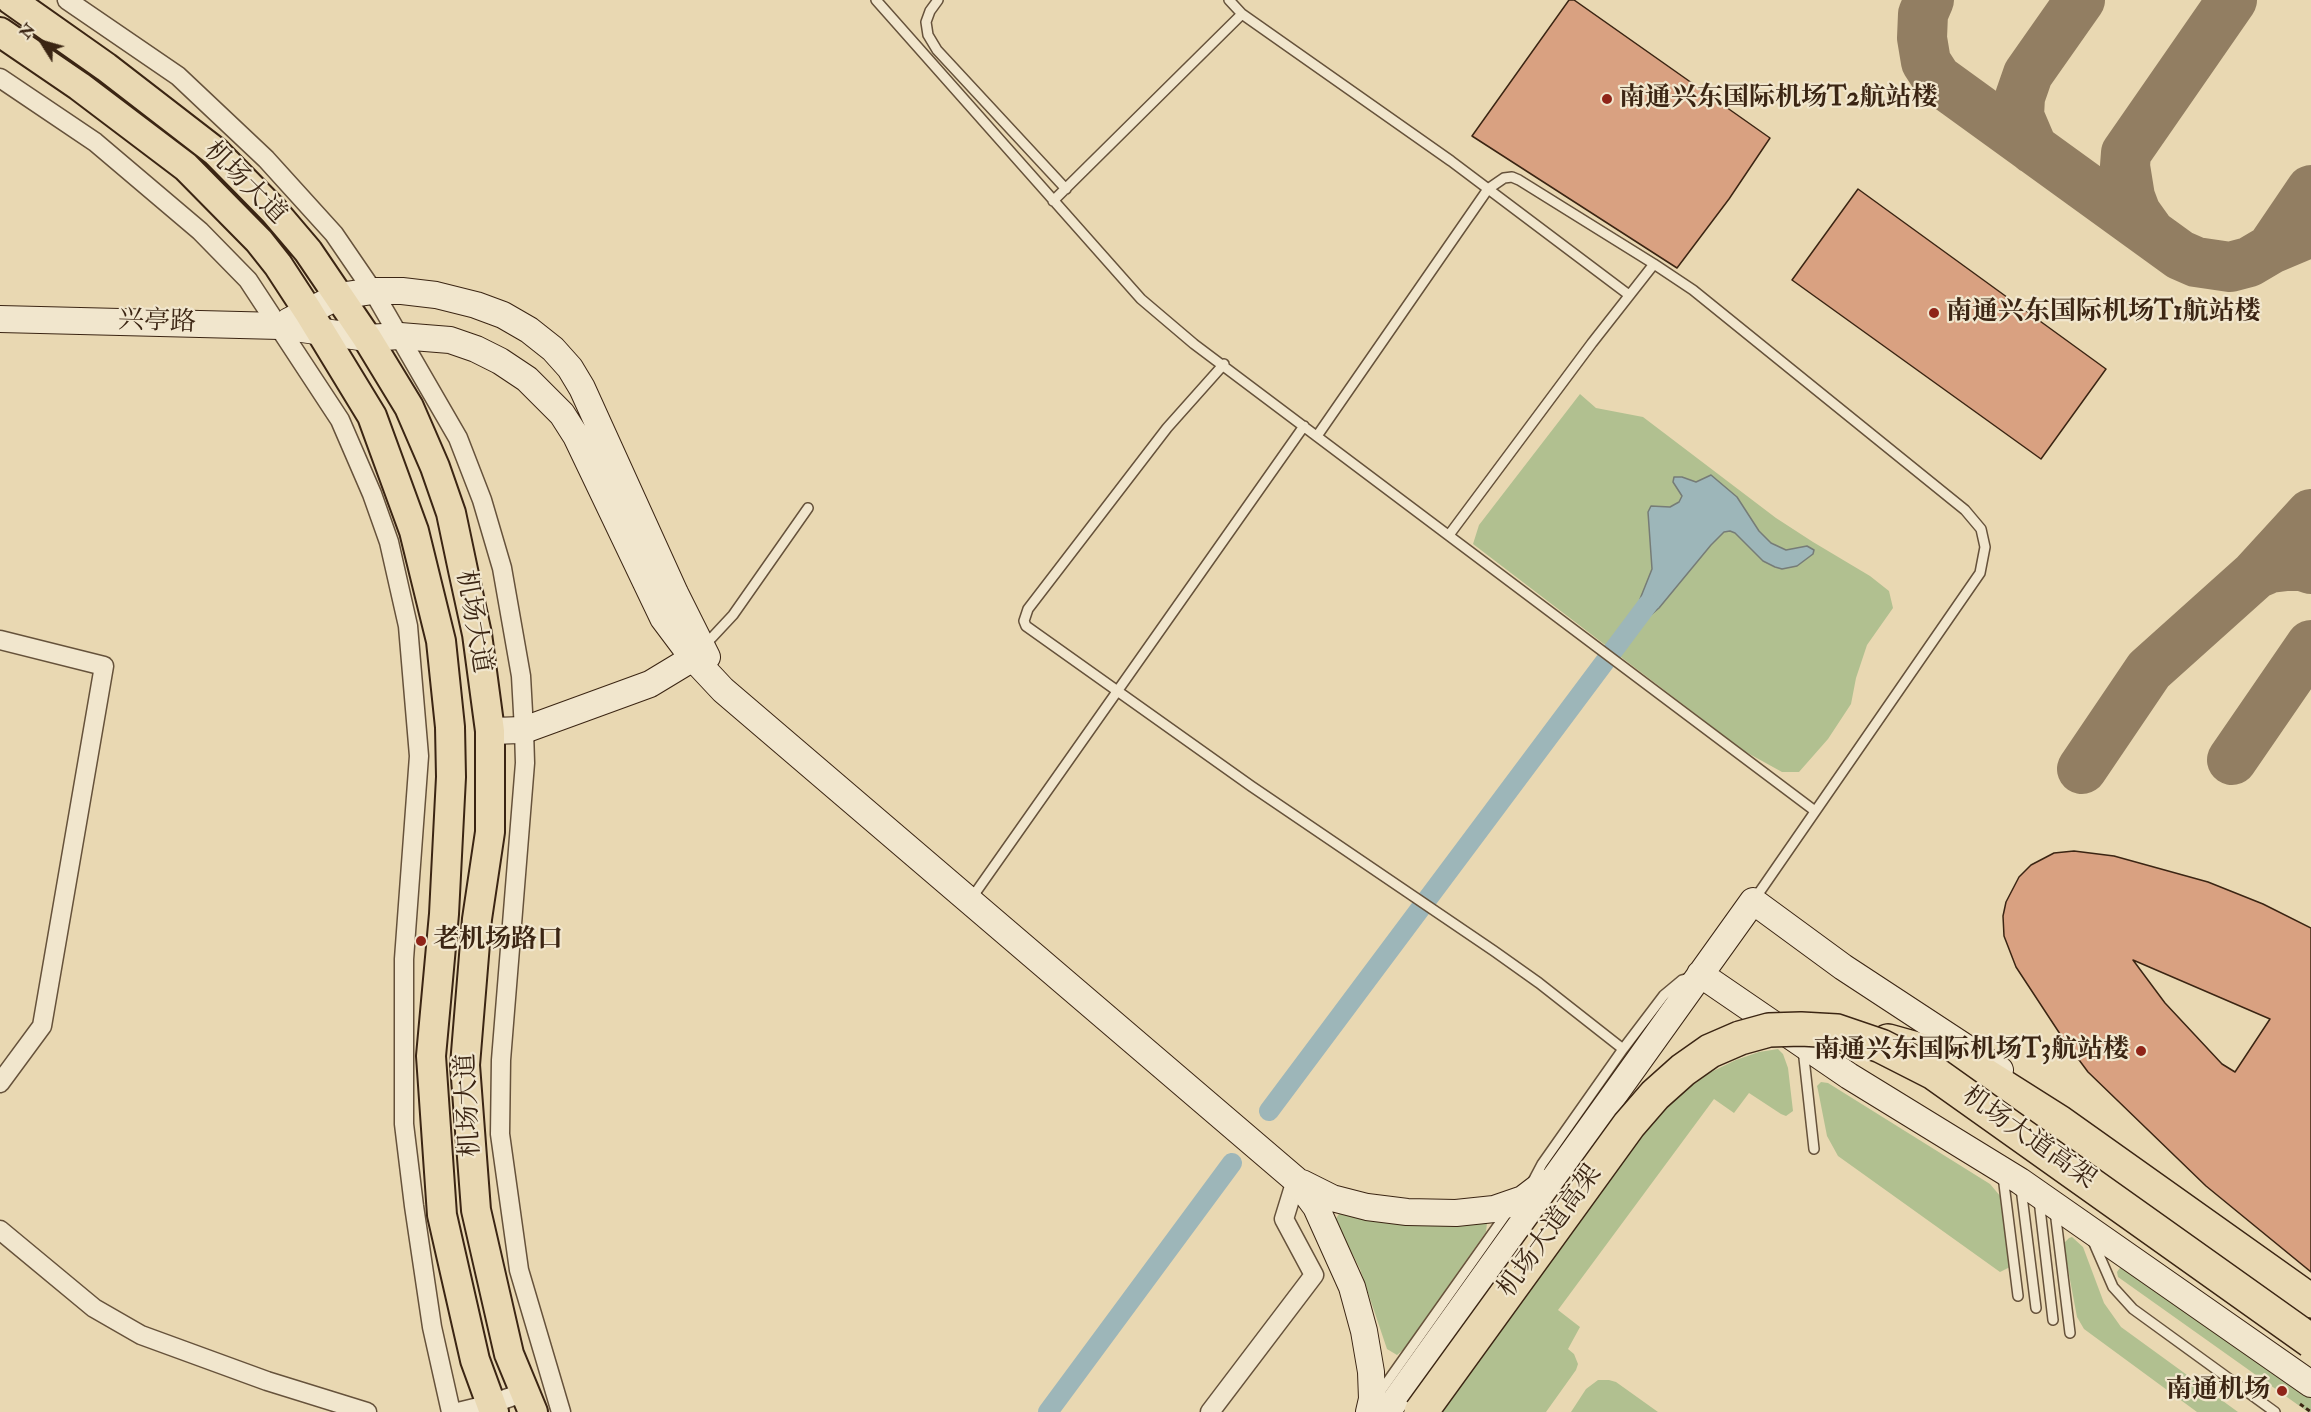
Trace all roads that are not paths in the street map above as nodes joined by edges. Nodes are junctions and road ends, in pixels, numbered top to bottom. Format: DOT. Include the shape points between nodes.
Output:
graph roads {
  1 [pos="10,0"];
  2 [pos="67,0"];
  3 [pos="876,0"];
  4 [pos="938,0"];
  5 [pos="1229,0"];
  6 [pos="1242,14"];
  7 [pos="0,32"];
  8 [pos="0,78"];
  9 [pos="1066,189"];
  10 [pos="1488,189"];
  11 [pos="1053,201"];
  12 [pos="1654,264"];
  13 [pos="373,291"];
  14 [pos="1629,295"];
  15 [pos="339,296"];
  16 [pos="0,319"];
  17 [pos="314,321"];
  18 [pos="280,326"];
  19 [pos="400,336"];
  20 [pos="367,338"];
  21 [pos="1224,364"];
  22 [pos="1304,426"];
  23 [pos="1317,436"];
  24 [pos="808,508"];
  25 [pos="1449,535"];
  26 [pos="0,640"];
  27 [pos="698,653"];
  28 [pos="1118,691"];
  29 [pos="524,730"];
  30 [pos="490,731"];
  31 [pos="1815,811"];
  32 [pos="970,901"];
  33 [pos="1753,901"];
  34 [pos="1700,974"];
  35 [pos="1837,1031"];
  36 [pos="1802,1043"];
  37 [pos="1623,1049"];
  38 [pos="0,1083"];
  39 [pos="1814,1149"];
  40 [pos="1551,1167"];
  41 [pos="1296,1180"];
  42 [pos="2029,1187"];
  43 [pos="1519,1200"];
  44 [pos="2083,1224"];
  45 [pos="0,1230"];
  46 [pos="1513,1235"];
  47 [pos="2311,1291"];
  48 [pos="2018,1296"];
  49 [pos="2311,1301"];
  50 [pos="2036,1308"];
  51 [pos="2053,1320"];
  52 [pos="2070,1333"];
  53 [pos="2311,1341"];
  54 [pos="2311,1384"];
  55 [pos="529,1402"];
  56 [pos="493,1408"];
  57 [pos="1373,1411"];
  58 [pos="367,1412"];
  59 [pos="451,1412"];
  60 [pos="459,1412"];
  61 [pos="561,1412"];
  62 [pos="1210,1412"];
  63 [pos="1420,1412"];
  64 [pos="2275,1412"];
  1 -- 15 [label="main road, 机场大道" via="106,67 216,152 308,250"];
  2 -- 13 [label="street" via="186,83 266,159 326,226"];
  3 -- 11 [label="lane"];
  4 -- 9 [label="lane" via="926,22 937,50"];
  5 -- 6 [label="lane"];
  6 -- 9 [label="lane"];
  6 -- 10 [label="lane"];
  7 -- 17 [label="main road, 机场大道" via="186,167 259,241"];
  8 -- 18 [label="street" via="95,142 200,231 248,280"];
  9 -- 11 [label="lane"];
  10 -- 12 [label="lane" via="1504,178 1519,180"];
  10 -- 14 [label="lane"];
  10 -- 23 [label="lane"];
  11 -- 21 [label="lane" via="1141,299"];
  12 -- 14 [label="lane"];
  12 -- 31 [label="lane" via="1693,290 1950,497 1981,529 1985,547 1980,573"];
  13 -- 15 [label="street"];
  13 -- 19 [label="street"];
  13 -- 27 [label="street" via="436,295 476,305 503,315 553,349 582,388"];
  14 -- 25 [label="lane"];
  15 -- 17 [label="street"];
  15 -- 20 [label="main road, 机场大道"];
  16 -- 18 [label="street, 兴亭路"];
  17 -- 18 [label="street, 兴亭路"];
  17 -- 20 [label="street, 兴亭路"];
  17 -- 56 [label="main road, 机场大道" via="372,416 414,531 441,641 451,777 431,1056 442,1215 475,1360"];
  18 -- 59 [label="street" via="340,420 363,472 389,542 408,626 419,756 404,959 404,1124 432,1327"];
  19 -- 20 [label="street, 兴亭路"];
  19 -- 27 [label="street, 兴亭路" via="450,340 476,349 500,361 544,394 576,436 663,618"];
  19 -- 29 [label="street" via="458,438 482,500 502,568 521,676"];
  20 -- 30 [label="main road, 机场大道" via="409,407 451,513 477,634"];
  21 -- 22 [label="lane"];
  21 -- 28 [label="lane" via="1167,428 1025,616 1030,630"];
  22 -- 23 [label="lane"];
  22 -- 28 [label="lane"];
  23 -- 25 [label="lane"];
  24 -- 27 [label="lane" via="733,615"];
  25 -- 31 [label="lane"];
  26 -- 38 [label="street" via="104,666 42,1026"];
  27 -- 29 [label="street" via="650,684"];
  27 -- 32 [label="street" via="723,690"];
  28 -- 32 [label="lane"];
  28 -- 37 [label="lane" via="1539,983"];
  29 -- 30 [label="street"];
  29 -- 61 [label="street" via="524,774 501,1060 500,1134 519,1270"];
  30 -- 55 [label="main road, 机场大道" via="490,831 477,919 465,1065 476,1210 509,1354"];
  31 -- 33 [label="lane"];
  32 -- 41 [label="street"];
  33 -- 34 [label="street"];
  33 -- 47 [label="street" via="1843,967 1973,1051"];
  34 -- 36 [label="street"];
  34 -- 37 [label="lane" via="1682,980 1664,994"];
  34 -- 40 [label="street"];
  35 -- 49 [label="highway, bridge" via="1879,1038 1980,1072 2059,1122"];
  35 -- 53 [label="highway, 机场大道高架, bridge" via="1881,1046 1934,1073"];
  35 -- 63 [label="highway, 机场大道高架, bridge" via="1769,1030 1740,1038 1710,1051 1655,1095 1629,1125"];
  36 -- 39 [label="lane"];
  36 -- 42 [label="street"];
  37 -- 40 [label="lane"];
  40 -- 43 [label="street"];
  40 -- 46 [label="street"];
  41 -- 43 [label="street" via="1332,1198 1407,1212 1494,1209"];
  41 -- 57 [label="street" via="1316,1207 1352,1287 1371,1372"];
  41 -- 62 [label="street" via="1284,1219 1314,1275"];
  42 -- 44 [label="street"];
  42 -- 48 [label="lane"];
  42 -- 50 [label="lane"];
  42 -- 51 [label="lane"];
  42 -- 52 [label="lane"];
  43 -- 46 [label="lane"];
  43 -- 57 [label="lane"];
  44 -- 54 [label="street"];
  44 -- 64 [label="lane" via="2121,1298"];
  45 -- 58 [label="street" via="94,1308 141,1335"];
  46 -- 57 [label="street"];
  55 -- 56 [label="street"];
  56 -- 60 [label="street"];
}
